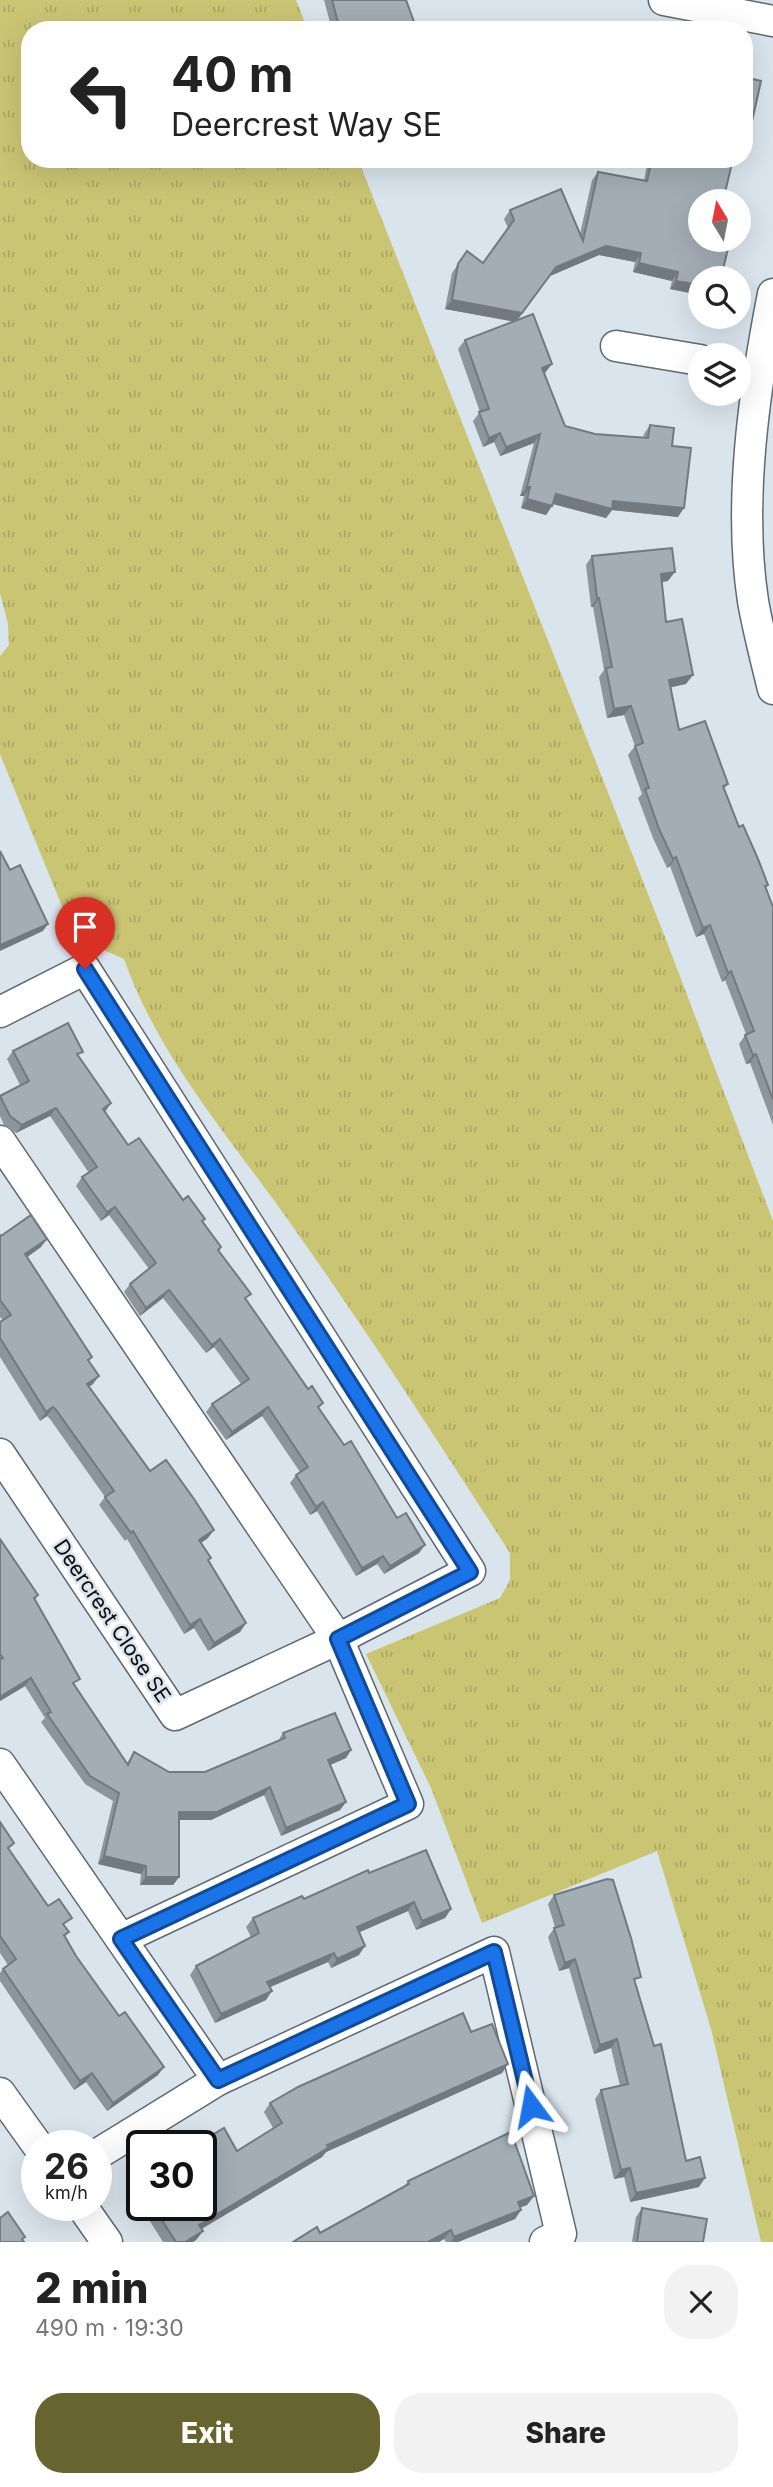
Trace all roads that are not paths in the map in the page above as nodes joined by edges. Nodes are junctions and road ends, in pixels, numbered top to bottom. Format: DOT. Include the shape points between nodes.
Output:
graph roads {
  1 [pos="664,0"];
  2 [pos="773,21"];
  3 [pos="773,294"];
  4 [pos="616,346"];
  5 [pos="688,358"];
  6 [pos="751,360"];
  7 [pos="748,406"];
  8 [pos="773,689"];
  9 [pos="0,1012"];
  10 [pos="0,1141"];
  11 [pos="0,1454"];
  12 [pos="338,1639"];
  13 [pos="0,1764"];
  14 [pos="121,1939"];
  15 [pos="218,2080"];
  16 [pos="0,2093"];
  17 [pos="27,2130"];
  18 [pos="112,2145"];
  19 [pos="92,2221"];
  20 [pos="107,2242"];
  21 [pos="545,2242"];
  1 -- 2 [label="street"];
  3 -- 6 [label="street"];
  4 -- 5 [label="street"];
  7 -- 8 [label="street" via="753,600"];
  9 -- 12 [label="street, Deercrest Close SE" via="85,969 470,1572"];
  10 -- 12 [label="street"];
  11 -- 12 [label="street, Deercrest Close SE" via="175,1715"];
  12 -- 14 [label="street" via="408,1804"];
  13 -- 14 [label="street"];
  14 -- 15 [label="street"];
  15 -- 18 [label="street"];
  15 -- 21 [label="street" via="494,1952 561,2234"];
  16 -- 17 [label="street"];
  19 -- 20 [label="street"];
}
